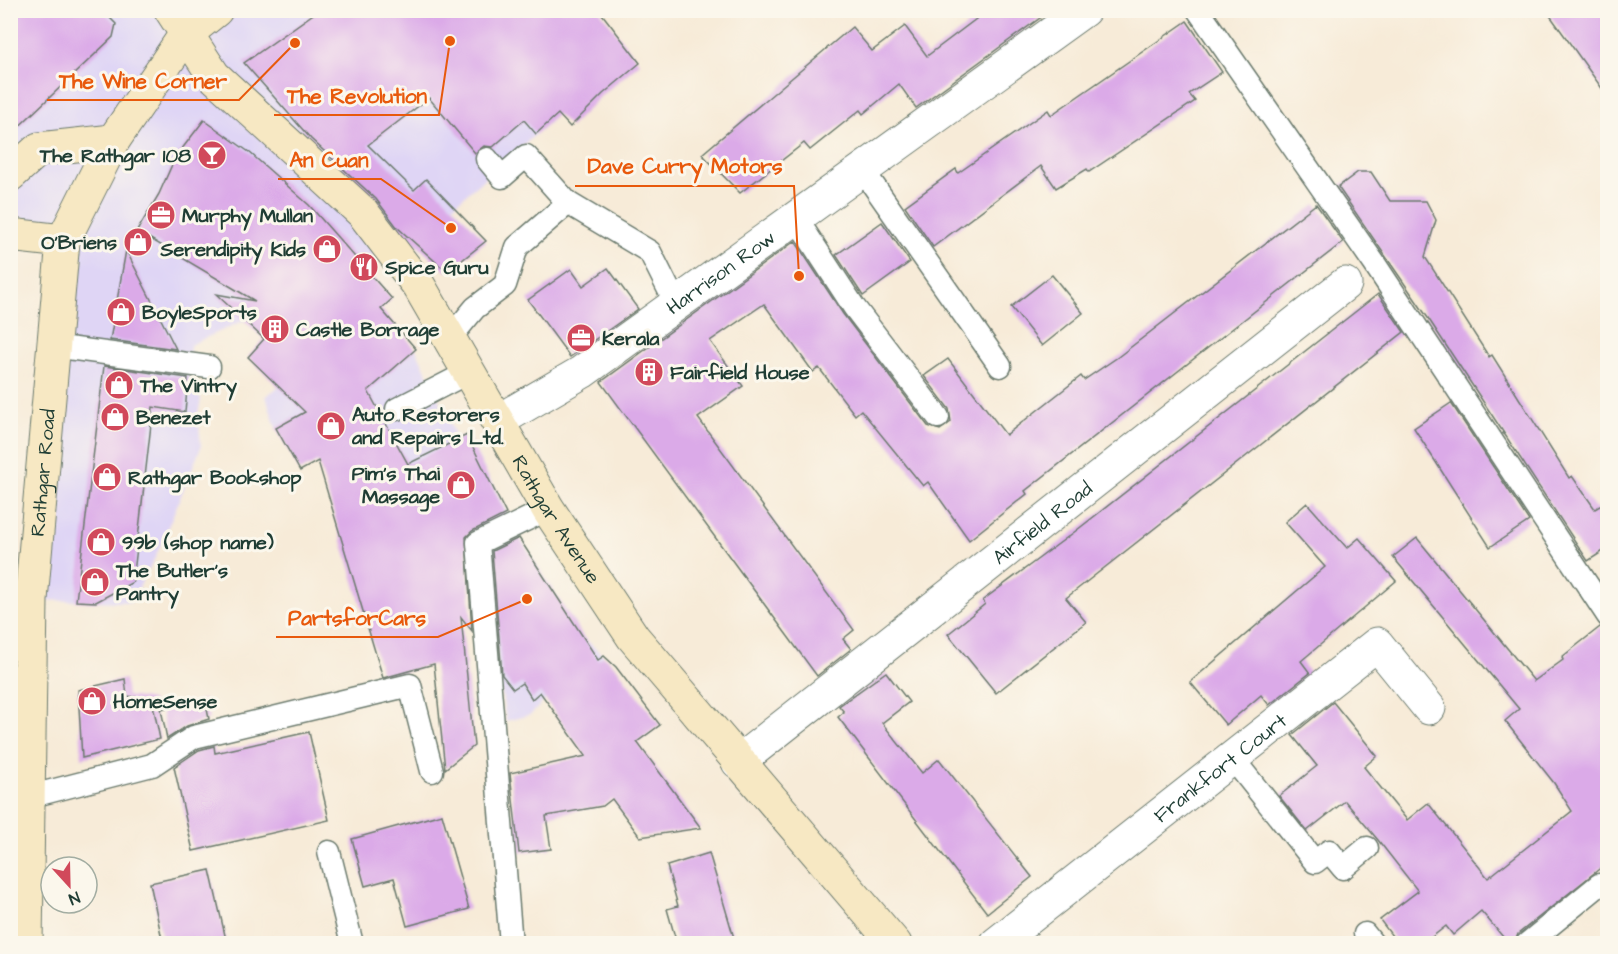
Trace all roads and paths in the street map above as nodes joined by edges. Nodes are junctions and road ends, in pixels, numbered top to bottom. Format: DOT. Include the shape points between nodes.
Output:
graph roads {
  1 [pos="216,10"];
  2 [pos="1084,10"];
  3 [pos="1198,10"];
  4 [pos="179,22"];
  5 [pos="113,141"];
  6 [pos="487,159"];
  7 [pos="862,170"];
  8 [pos="10,175"];
  9 [pos="568,203"];
  10 [pos="796,218"];
  11 [pos="10,236"];
  12 [pos="63,241"];
  13 [pos="1345,284"];
  14 [pos="676,304"];
  15 [pos="450,338"];
  16 [pos="53,346"];
  17 [pos="1000,366"];
  18 [pos="208,367"];
  19 [pos="470,372"];
  20 [pos="397,409"];
  21 [pos="938,417"];
  22 [pos="498,421"];
  23 [pos="548,508"];
  24 [pos="1608,616"];
  25 [pos="1429,708"];
  26 [pos="1233,759"];
  27 [pos="738,762"];
  28 [pos="432,771"];
  29 [pos="28,797"];
  30 [pos="1367,848"];
  31 [pos="329,852"];
  32 [pos="1599,885"];
  33 [pos="26,944"];
  34 [pos="352,944"];
  35 [pos="511,944"];
  36 [pos="896,944"];
  37 [pos="996,944"];
  38 [pos="1527,944"];
  1 -- 4 [label="street, Rathgar Road"];
  2 -- 7 [label="street, Harrison Row"];
  3 -- 24 [label="lane" via="1374,263"];
  4 -- 5 [label="street, Rathgar Road"];
  4 -- 15 [label="street, Rathgar Avenue" via="214,76 363,213 407,268"];
  5 -- 8 [label="street" via="39,148"];
  5 -- 12 [label="street, Rathgar Road"];
  6 -- 9 [label="lane" via="502,177 526,156"];
  7 -- 10 [label="street, Harrison Row"];
  7 -- 17 [label="lane"];
  9 -- 14 [label="lane" via="650,252"];
  9 -- 15 [label="lane" via="517,247 505,285 475,308"];
  10 -- 14 [label="street, Harrison Row"];
  10 -- 21 [label="lane" via="854,307"];
  11 -- 12 [label="street"];
  12 -- 16 [label="street, Rathgar Road"];
  13 -- 27 [label="street, Airfield Road"];
  14 -- 22 [label="street, Harrison Row" via="582,372"];
  15 -- 19 [label="street, Rathgar Avenue"];
  16 -- 18 [label="lane"];
  16 -- 29 [label="street, Rathgar Road" via="31,600"];
  19 -- 20 [label="lane"];
  19 -- 22 [label="street, Rathgar Avenue"];
  22 -- 23 [label="street, Rathgar Avenue"];
  23 -- 27 [label="street, Rathgar Avenue" via="633,637"];
  23 -- 35 [label="lane" via="478,543"];
  25 -- 26 [label="street, Frankfort Court" via="1377,644"];
  26 -- 30 [label="lane" via="1315,862 1329,851 1343,868"];
  26 -- 37 [label="street, Frankfort Court"];
  27 -- 36 [label="street, Rathgar Avenue"];
  28 -- 29 [label="lane" via="410,685 194,737 152,765"];
  29 -- 33 [label="street, Rathgar Road"];
  31 -- 34 [label="lane"];
  32 -- 38 [label="lane"];
}
